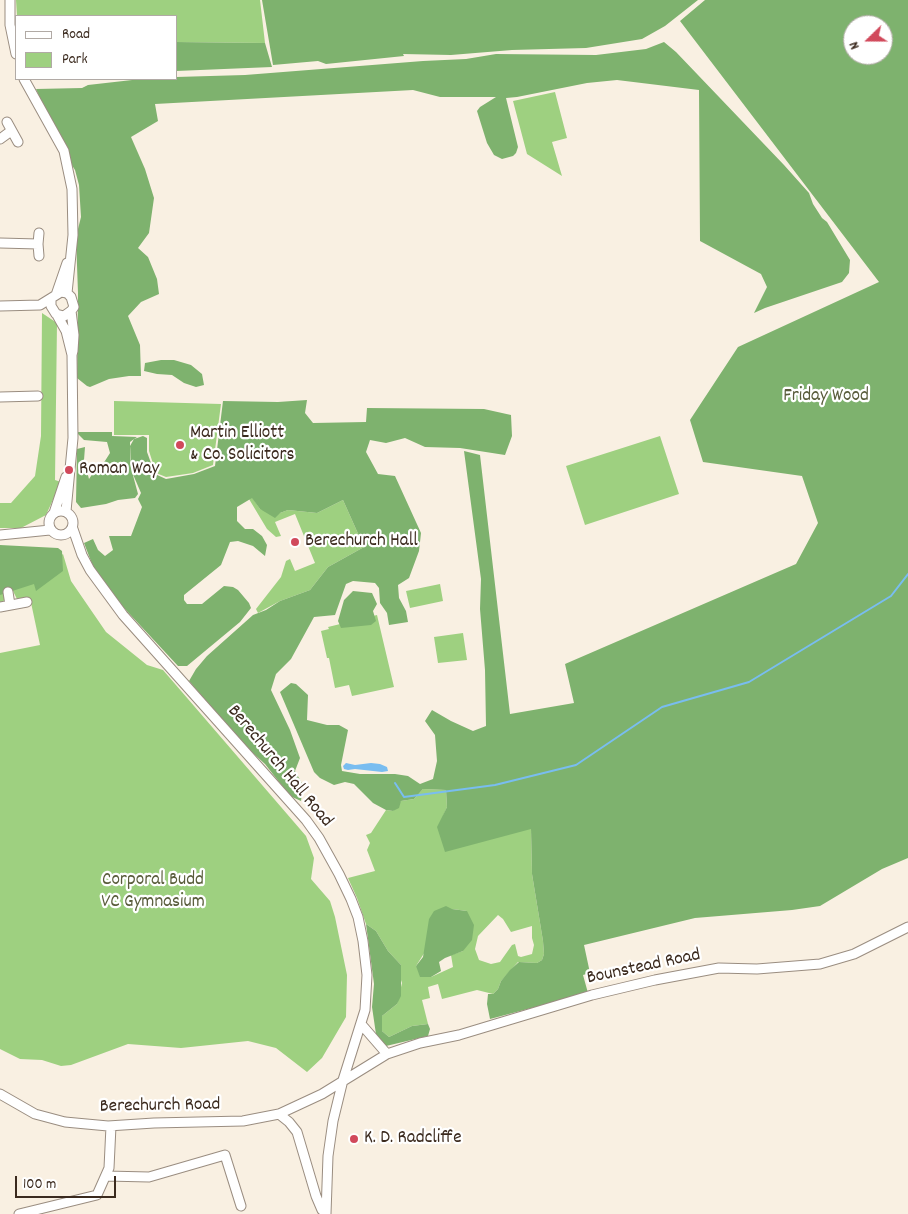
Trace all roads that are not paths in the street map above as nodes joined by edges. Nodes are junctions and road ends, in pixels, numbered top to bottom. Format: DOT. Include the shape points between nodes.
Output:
graph roads {
  1 [pos="10,0"];
  2 [pos="15,49"];
  3 [pos="25,80"];
  4 [pos="6,122"];
  5 [pos="11,131"];
  6 [pos="0,139"];
  7 [pos="18,142"];
  8 [pos="39,233"];
  9 [pos="0,243"];
  10 [pos="38,244"];
  11 [pos="38,256"];
  12 [pos="70,259"];
  13 [pos="68,293"];
  14 [pos="53,297"];
  15 [pos="40,305"];
  16 [pos="0,306"];
  17 [pos="71,311"];
  18 [pos="56,313"];
  19 [pos="72,355"];
  20 [pos="38,396"];
  21 [pos="0,397"];
  22 [pos="69,473"];
  23 [pos="66,511"];
  24 [pos="54,513"];
  25 [pos="73,529"];
  26 [pos="50,530"];
  27 [pos="64,535"];
  28 [pos="0,536"];
  29 [pos="82,554"];
  30 [pos="8,592"];
  31 [pos="27,602"];
  32 [pos="10,605"];
  33 [pos="0,607"];
  34 [pos="908,927"];
  35 [pos="361,1024"];
  36 [pos="386,1054"];
  37 [pos="343,1080"];
  38 [pos="0,1094"];
  39 [pos="322,1094"];
  40 [pos="338,1102"];
  41 [pos="279,1114"];
  42 [pos="111,1126"];
  43 [pos="106,1176"];
  44 [pos="241,1206"];
  45 [pos="326,1213"];
  46 [pos="19,1214"];
  1 -- 2 [label="street" via="10,26"];
  3 -- 12 [label="street" via="64,152 72,189 74,226"];
  4 -- 5 [label="street"];
  5 -- 6 [label="street"];
  5 -- 7 [label="street"];
  8 -- 10 [label="street"];
  9 -- 10 [label="street"];
  10 -- 11 [label="street"];
  12 -- 13 [label="street"];
  12 -- 14 [label="street"];
  13 -- 14 [label="street" via="61,292"];
  13 -- 17 [label="street" via="73,301"];
  14 -- 15 [label="street"];
  14 -- 18 [label="street" via="51,306"];
  15 -- 16 [label="street"];
  15 -- 18 [label="street"];
  17 -- 18 [label="street" via="67,315"];
  17 -- 19 [label="street"];
  18 -- 19 [label="street" via="66,331"];
  19 -- 22 [label="street" via="73,438"];
  20 -- 21 [label="street"];
  22 -- 23 [label="street"];
  22 -- 24 [label="street"];
  23 -- 24 [label="street"];
  23 -- 25 [label="street" via="72,518"];
  24 -- 26 [label="street" via="49,522"];
  25 -- 27 [label="street"];
  25 -- 29 [label="street, Berechurch Hall Road"];
  26 -- 27 [label="street"];
  26 -- 28 [label="street"];
  27 -- 29 [label="street, Berechurch Hall Road"];
  29 -- 35 [label="street, Berechurch Hall Road" via="99,585 123,615 319,838 358,917 367,975"];
  30 -- 32 [label="street"];
  31 -- 32 [label="street"];
  32 -- 33 [label="street"];
  34 -- 36 [label="street, Bounstead Road" via="854,954 825,963 774,969 719,968 655,980"];
  35 -- 36 [label="street"];
  35 -- 37 [label="street, Berechurch Hall Road"];
  36 -- 37 [label="street, Bounstead Road"];
  37 -- 39 [label="street, Berechurch Road"];
  37 -- 40 [label="street, Berechurch Hall Road"];
  38 -- 42 [label="street, Berechurch Road" via="42,1116 65,1122"];
  39 -- 40 [label="street"];
  39 -- 41 [label="street, Berechurch Road"];
  40 -- 45 [label="street, Berechurch Hall Road" via="328,1156"];
  41 -- 42 [label="street, Berechurch Road" via="243,1121"];
  41 -- 45 [label="street" via="297,1132 316,1196"];
  42 -- 43 [label="street"];
  43 -- 44 [label="street" via="150,1177 225,1155"];
  43 -- 46 [label="street" via="97,1195"];
}
